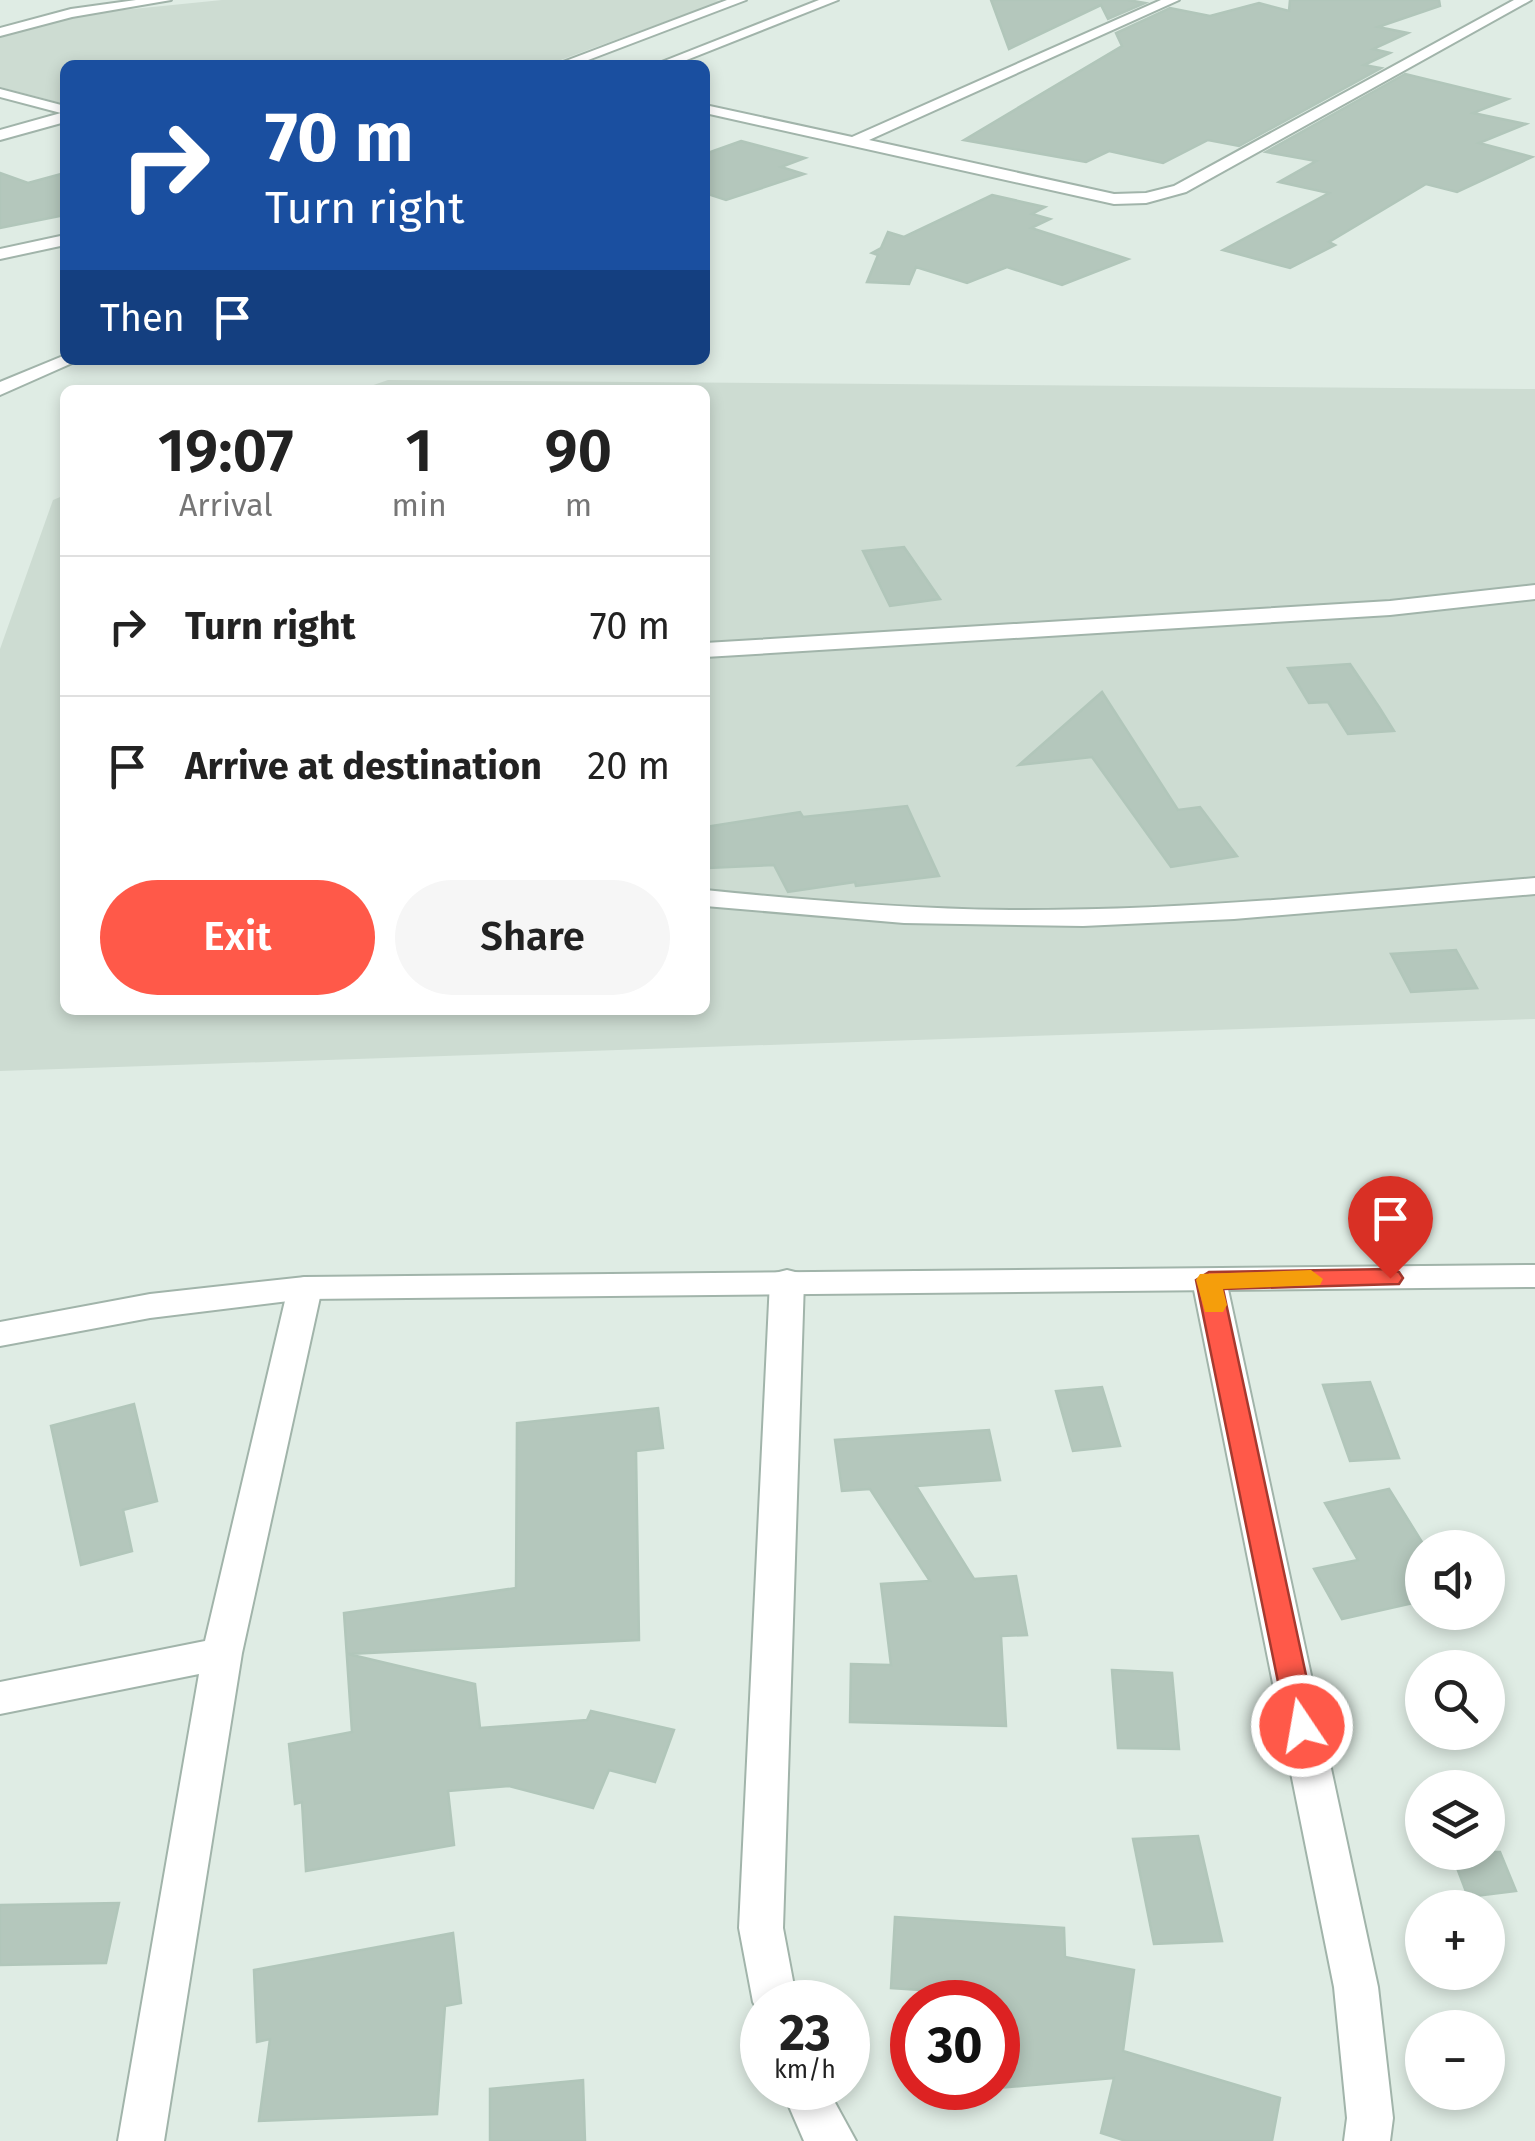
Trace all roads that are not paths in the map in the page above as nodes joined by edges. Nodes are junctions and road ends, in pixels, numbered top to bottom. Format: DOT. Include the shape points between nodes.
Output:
graph roads {
  1 [pos="164,0"];
  2 [pos="736,0"];
  3 [pos="831,0"];
  4 [pos="1172,0"];
  5 [pos="1524,0"];
  6 [pos="0,32"];
  7 [pos="575,60"];
  8 [pos="674,60"];
  9 [pos="0,93"];
  10 [pos="710,110"];
  11 [pos="60,111"];
  12 [pos="725,113"];
  13 [pos="60,115"];
  14 [pos="710,120"];
  15 [pos="0,135"];
  16 [pos="855,141"];
  17 [pos="60,241"];
  18 [pos="0,254"];
  19 [pos="60,364"];
  20 [pos="0,389"];
  21 [pos="1535,592"];
  22 [pos="710,650"];
  23 [pos="1535,886"];
  24 [pos="710,898"];
  25 [pos="1535,1276"];
  26 [pos="1209,1280"];
  27 [pos="787,1281"];
  28 [pos="305,1288"];
  29 [pos="0,1334"];
  30 [pos="222,1653"];
  31 [pos="0,1698"];
  32 [pos="770,1980"];
  33 [pos="814,2110"];
  34 [pos="142,2141"];
  35 [pos="832,2141"];
  36 [pos="1367,2141"];
  1 -- 6 [label="street" via="72,12"];
  2 -- 7 [label="street"];
  3 -- 8 [label="street"];
  4 -- 16 [label="street"];
  5 -- 16 [label="street" via="1180,189 1146,198 1114,199"];
  9 -- 11 [label="street"];
  10 -- 12 [label="street"];
  12 -- 14 [label="street"];
  12 -- 16 [label="street"];
  13 -- 15 [label="street"];
  17 -- 18 [label="street"];
  19 -- 20 [label="street"];
  21 -- 22 [label="street" via="1390,608"];
  23 -- 24 [label="street" via="1056,917 934,916"];
  25 -- 26 [label="street"];
  26 -- 27 [label="street"];
  26 -- 36 [label="street" via="1356,1987"];
  27 -- 28 [label="street"];
  27 -- 32 [label="street" via="761,1928"];
  28 -- 29 [label="street" via="150,1306"];
  28 -- 30 [label="street"];
  30 -- 31 [label="street"];
  30 -- 34 [label="street"];
  33 -- 35 [label="street"];
}
